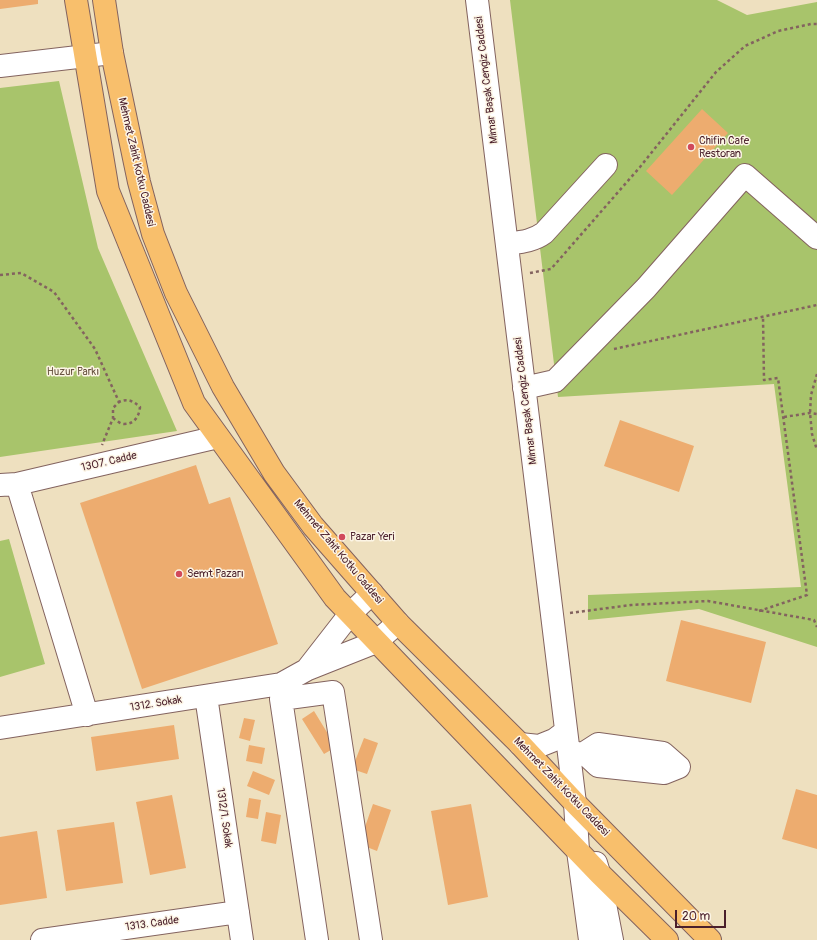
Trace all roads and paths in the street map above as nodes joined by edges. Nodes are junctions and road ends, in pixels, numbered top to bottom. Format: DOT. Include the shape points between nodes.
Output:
graph roads {
  1 [pos="76,0"];
  2 [pos="104,0"];
  3 [pos="477,0"];
  4 [pos="817,24"];
  5 [pos="112,53"];
  6 [pos="86,56"];
  7 [pos="0,66"];
  8 [pos="606,165"];
  9 [pos="817,238"];
  10 [pos="507,244"];
  11 [pos="0,275"];
  12 [pos="511,276"];
  13 [pos="817,305"];
  14 [pos="763,317"];
  15 [pos="588,348"];
  16 [pos="817,374"];
  17 [pos="524,388"];
  18 [pos="119,402"];
  19 [pos="810,414"];
  20 [pos="817,414"];
  21 [pos="784,417"];
  22 [pos="113,418"];
  23 [pos="218,437"];
  24 [pos="817,450"];
  25 [pos="94,466"];
  26 [pos="8,484"];
  27 [pos="372,593"];
  28 [pos="760,611"];
  29 [pos="350,614"];
  30 [pos="552,615"];
  31 [pos="398,623"];
  32 [pos="817,627"];
  33 [pos="376,642"];
  34 [pos="308,669"];
  35 [pos="206,696"];
  36 [pos="87,715"];
  37 [pos="0,728"];
  38 [pos="566,731"];
  39 [pos="520,744"];
  40 [pos="575,803"];
  41 [pos="578,851"];
  42 [pos="599,873"];
  43 [pos="238,912"];
  44 [pos="42,940"];
  45 [pos="242,940"];
  46 [pos="317,940"];
  47 [pos="371,940"];
  48 [pos="590,940"];
  49 [pos="612,940"];
  50 [pos="667,940"];
  51 [pos="710,940"];
  1 -- 6 [label="main road"];
  2 -- 5 [label="main road, Mehmet Zahit Kotku Caddesi"];
  3 -- 10 [label="street, Mimar Başak Cengiz Caddesi"];
  4 -- 12 [label="path" via="778,31 745,46 716,72 640,167 551,269"];
  5 -- 6 [label="street"];
  5 -- 27 [label="main road, Mehmet Zahit Kotku Caddesi" via="139,182 153,234 176,293 223,387 274,473 313,526"];
  6 -- 7 [label="street"];
  6 -- 23 [label="main road" via="108,191 194,403"];
  8 -- 10 [label="street" via="538,238"];
  9 -- 15 [label="street" via="745,175 646,288"];
  10 -- 12 [label="street, Mimar Başak Cengiz Caddesi"];
  11 -- 18 [label="path" via="22,273 54,292 95,349"];
  12 -- 17 [label="street, Mimar Başak Cengiz Caddesi"];
  13 -- 14 [label="path"];
  14 -- 15 [label="path" via="600,352"];
  14 -- 21 [label="path" via="764,380 778,378"];
  15 -- 17 [label="street" via="555,381"];
  16 -- 19 [label="path" via="811,394"];
  17 -- 30 [label="street, Mimar Başak Cengiz Caddesi"];
  18 -- 22 [label="path" via="113,408"];
  18 -- 22 [label="path" via="134,402 140,407 139,416 132,422 123,424"];
  19 -- 20 [label="path"];
  19 -- 21 [label="path"];
  19 -- 24 [label="path"];
  21 -- 28 [label="path" via="807,595"];
  22 -- 25 [label="path"];
  23 -- 25 [label="street, 1307. Cadde"];
  23 -- 29 [label="main road" via="335,598"];
  25 -- 26 [label="street, 1307. Cadde"];
  26 -- 36 [label="street"];
  27 -- 29 [label="street"];
  27 -- 31 [label="main road, Mehmet Zahit Kotku Caddesi"];
  28 -- 30 [label="path" via="708,602 631,606"];
  28 -- 32 [label="path" via="814,620"];
  29 -- 33 [label="main road"];
  29 -- 34 [label="street"];
  30 -- 38 [label="street, Mimar Başak Cengiz Caddesi"];
  31 -- 33 [label="street, 1312. Sokak"];
  31 -- 39 [label="main road, Mehmet Zahit Kotku Caddesi"];
  33 -- 34 [label="street, 1312. Sokak"];
  33 -- 41 [label="main road"];
  34 -- 35 [label="street, 1312. Sokak" via="280,684"];
  35 -- 36 [label="street, 1312. Sokak"];
  35 -- 43 [label="street, 1312/1. Sokak"];
  36 -- 37 [label="street, 1312. Sokak"];
  38 -- 39 [label="street" via="554,740 539,746"];
  38 -- 40 [label="street, Mimar Başak Cengiz Caddesi" via="576,753"];
  39 -- 40 [label="main road, Mehmet Zahit Kotku Caddesi"];
  40 -- 41 [label="street, Mimar Başak Cengiz Caddesi"];
  40 -- 42 [label="street, Mimar Başak Cengiz Caddesi"];
  40 -- 51 [label="main road, Mehmet Zahit Kotku Caddesi"];
  41 -- 42 [label="main road"];
  41 -- 48 [label="street, Mimar Başak Cengiz Caddesi"];
  42 -- 49 [label="street, Mimar Başak Cengiz Caddesi"];
  42 -- 50 [label="main road"];
  43 -- 44 [label="street, 1313. Cadde"];
  43 -- 45 [label="street, 1312/1. Sokak"];
  46 -- 47 [label="street" via="282,699 333,692"];
}
